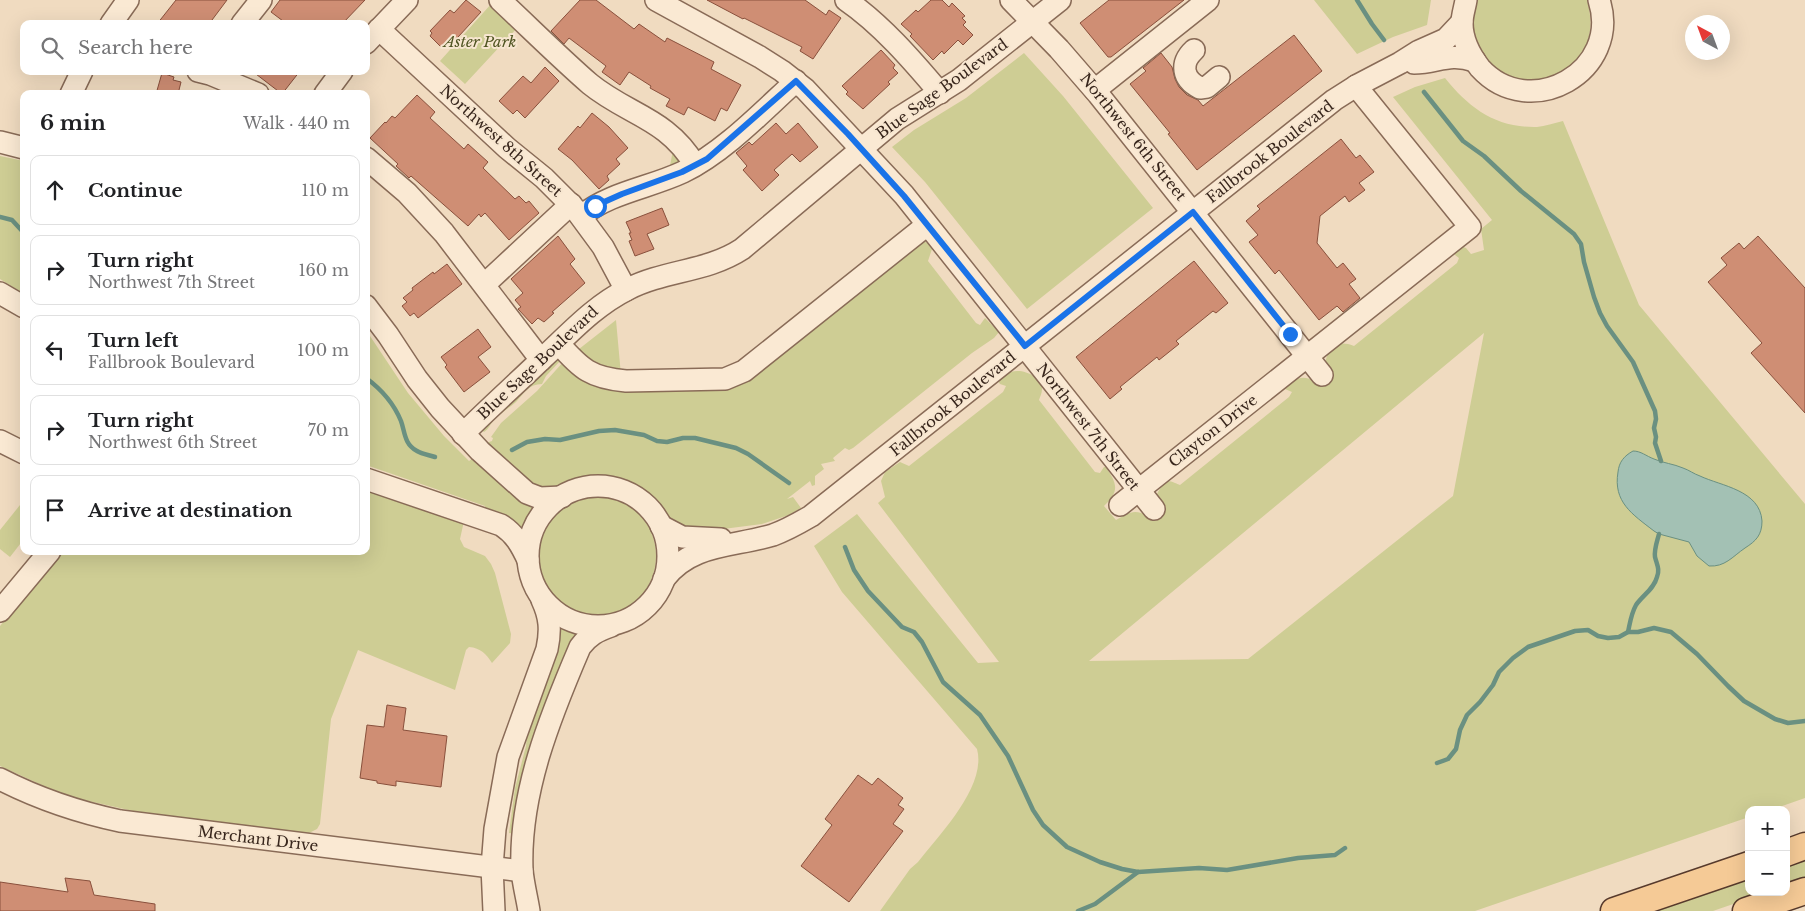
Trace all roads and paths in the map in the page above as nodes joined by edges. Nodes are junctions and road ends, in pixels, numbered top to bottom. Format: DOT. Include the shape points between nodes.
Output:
graph roads {
  1 [pos="128,0"];
  2 [pos="262,0"];
  3 [pos="408,0"];
  4 [pos="500,0"];
  5 [pos="656,0"];
  6 [pos="846,0"];
  7 [pos="1011,0"];
  8 [pos="1060,0"];
  9 [pos="1208,0"];
  10 [pos="1466,0"];
  11 [pos="1602,3"];
  12 [pos="113,20"];
  13 [pos="245,20"];
  14 [pos="1033,21"];
  15 [pos="1462,22"];
  16 [pos="373,36"];
  17 [pos="1194,50"];
  18 [pos="1475,61"];
  19 [pos="1400,63"];
  20 [pos="80,75"];
  21 [pos="213,75"];
  22 [pos="339,75"];
  23 [pos="1219,78"];
  24 [pos="796,81"];
  25 [pos="1356,86"];
  26 [pos="73,90"];
  27 [pos="249,90"];
  28 [pos="328,90"];
  29 [pos="1095,90"];
  30 [pos="940,93"];
  31 [pos="0,142"];
  32 [pos="20,147"];
  33 [pos="861,149"];
  34 [pos="370,161"];
  35 [pos="695,165"];
  36 [pos="576,210"];
  37 [pos="1193,212"];
  38 [pos="928,225"];
  39 [pos="485,284"];
  40 [pos="626,290"];
  41 [pos="0,293"];
  42 [pos="20,305"];
  43 [pos="370,311"];
  44 [pos="559,344"];
  45 [pos="1025,346"];
  46 [pos="1308,357"];
  47 [pos="542,360"];
  48 [pos="1322,375"];
  49 [pos="462,434"];
  50 [pos="0,441"];
  51 [pos="20,451"];
  52 [pos="370,480"];
  53 [pos="1138,490"];
  54 [pos="562,497"];
  55 [pos="1120,505"];
  56 [pos="1154,509"];
  57 [pos="661,526"];
  58 [pos="763,537"];
  59 [pos="46,555"];
  60 [pos="528,560"];
  61 [pos="664,579"];
  62 [pos="8,589"];
  63 [pos="541,597"];
  64 [pos="0,611"];
  65 [pos="619,623"];
  66 [pos="0,779"];
  67 [pos="1805,846"];
  68 [pos="1789,851"];
  69 [pos="1745,866"];
  70 [pos="492,867"];
  71 [pos="522,871"];
  72 [pos="1805,891"];
  73 [pos="494,911"];
  74 [pos="529,911"];
  75 [pos="1614,911"];
  76 [pos="1746,911"];
  1 -- 12 [label="street"];
  2 -- 13 [label="street"];
  3 -- 16 [label="street"];
  4 -- 35 [label="street" via="590,84 675,138"];
  5 -- 24 [label="street, Northwest 7th Street" via="760,57"];
  6 -- 30 [label="street" via="883,32"];
  7 -- 14 [label="street, Northwest 6th Street"];
  8 -- 14 [label="street, Blue Sage Boulevard"];
  9 -- 29 [label="street"];
  10 -- 15 [label="street"];
  11 -- 18 [label="street" via="1602,35 1592,59 1577,76 1552,89 1517,90 1486,74"];
  14 -- 29 [label="street, Northwest 6th Street"];
  14 -- 30 [label="street, Blue Sage Boulevard"];
  15 -- 18 [label="street" via="1468,49"];
  15 -- 19 [label="street, Fallbrook Boulevard" via="1446,39"];
  16 -- 36 [label="street, Northwest 8th Street" via="544,178"];
  17 -- 23 [label="street" via="1184,63 1189,80 1200,88"];
  18 -- 19 [label="street, Fallbrook Boulevard" via="1452,57 1424,63"];
  19 -- 25 [label="street, Fallbrook Boulevard"];
  20 -- 26 [label="street"];
  21 -- 27 [label="street"];
  22 -- 28 [label="street"];
  24 -- 33 [label="street, Northwest 7th Street"];
  24 -- 35 [label="street" via="718,150"];
  25 -- 37 [label="street, Fallbrook Boulevard"];
  25 -- 46 [label="street, Clayton Drive" via="1470,228"];
  29 -- 37 [label="street, Northwest 6th Street"];
  30 -- 33 [label="street, Blue Sage Boulevard" via="897,119"];
  31 -- 32 [label="street"];
  33 -- 38 [label="street, Northwest 7th Street"];
  33 -- 40 [label="street, Blue Sage Boulevard" via="732,256 655,278"];
  34 -- 39 [label="street" via="425,211"];
  35 -- 36 [label="street" via="595,206"];
  36 -- 39 [label="street"];
  36 -- 40 [label="street, Northwest 8th Street" via="603,247"];
  37 -- 45 [label="street, Fallbrook Boulevard"];
  37 -- 46 [label="street, Northwest 6th Street"];
  38 -- 44 [label="street" via="751,366 725,379 612,380 586,372"];
  38 -- 45 [label="street, Northwest 7th Street"];
  39 -- 47 [label="street"];
  40 -- 44 [label="street, Blue Sage Boulevard" via="606,301"];
  41 -- 42 [label="street"];
  43 -- 49 [label="street" via="417,379"];
  44 -- 47 [label="street, Blue Sage Boulevard"];
  45 -- 53 [label="street, Northwest 7th Street"];
  45 -- 58 [label="street, Fallbrook Boulevard" via="822,508 801,522"];
  46 -- 48 [label="street, Northwest 6th Street"];
  46 -- 53 [label="street, Clayton Drive"];
  47 -- 49 [label="street, Blue Sage Boulevard"];
  49 -- 54 [label="street" via="527,493 540,498"];
  50 -- 51 [label="street"];
  52 -- 60 [label="street" via="501,525 520,542"];
  53 -- 55 [label="street, Clayton Drive"];
  53 -- 56 [label="street, Northwest 7th Street"];
  54 -- 57 [label="street" via="586,488 612,488 636,497 655,515"];
  54 -- 60 [label="street" via="543,513 536,524"];
  57 -- 58 [label="street, Fallbrook Boulevard" via="674,534 693,539"];
  57 -- 61 [label="street" via="668,552"];
  58 -- 61 [label="street, Fallbrook Boulevard" via="694,554 676,565"];
  59 -- 62 [label="street"];
  60 -- 63 [label="street" via="534,585"];
  61 -- 65 [label="street" via="659,591 642,611"];
  62 -- 64 [label="street"];
  63 -- 65 [label="street" via="549,607 570,620 594,626"];
  63 -- 70 [label="street" via="548,613 550,634 508,756"];
  65 -- 71 [label="street" via="586,639 570,670 535,767 523,830"];
  66 -- 70 [label="street, Merchant Drive" via="48,801 120,822"];
  67 -- 68 [label="main road"];
  69 -- 75 [label="main road"];
  70 -- 71 [label="street, Merchant Drive"];
  70 -- 73 [label="street"];
  71 -- 74 [label="street"];
  72 -- 76 [label="main road"];
}
